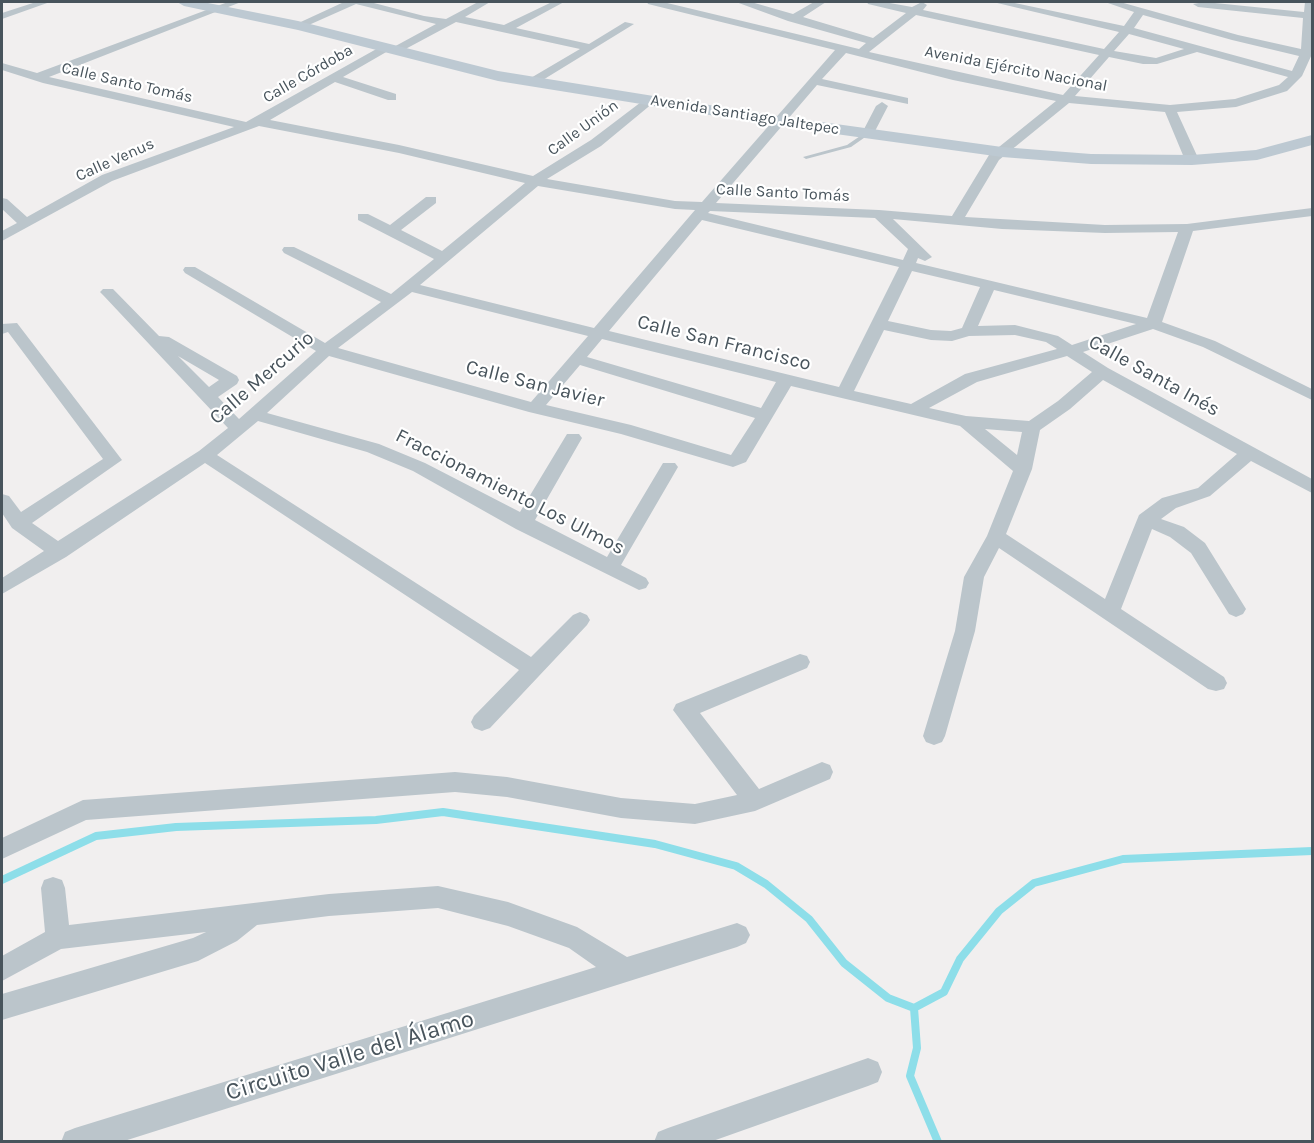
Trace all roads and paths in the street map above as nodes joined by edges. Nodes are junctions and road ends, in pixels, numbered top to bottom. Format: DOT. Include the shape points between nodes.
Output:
graph roads {
  1 [pos="45,2"];
  2 [pos="184,2"];
  3 [pos="236,2"];
  4 [pos="352,2"];
  5 [pos="360,2"];
  6 [pos="485,2"];
  7 [pos="559,2"];
  8 [pos="652,2"];
  9 [pos="741,2"];
  10 [pos="821,2"];
  11 [pos="872,2"];
  12 [pos="927,2"];
  13 [pos="998,2"];
  14 [pos="1111,2"];
  15 [pos="1310,2"];
  16 [pos="1198,3"];
  17 [pos="1141,9"];
  18 [pos="218,10"];
  19 [pos="915,10"];
  20 [pos="2,15"];
  21 [pos="1312,16"];
  22 [pos="792,19"];
  23 [pos="450,20"];
  24 [pos="629,24"];
  25 [pos="298,26"];
  26 [pos="1197,26"];
  27 [pos="505,29"];
  28 [pos="1127,30"];
  29 [pos="875,42"];
  30 [pos="589,47"];
  31 [pos="843,48"];
  32 [pos="1196,49"];
  33 [pos="389,50"];
  34 [pos="860,53"];
  35 [pos="1105,53"];
  36 [pos="1306,54"];
  37 [pos="2,66"];
  38 [pos="1296,76"];
  39 [pos="38,78"];
  40 [pos="333,78"];
  41 [pos="814,81"];
  42 [pos="533,82"];
  43 [pos="392,97"];
  44 [pos="1066,99"];
  45 [pos="649,100"];
  46 [pos="904,101"];
  47 [pos="882,106"];
  48 [pos="1170,109"];
  49 [pos="778,121"];
  50 [pos="252,124"];
  51 [pos="868,133"];
  52 [pos="1312,140"];
  53 [pos="1002,152"];
  54 [pos="806,157"];
  55 [pos="1192,160"];
  56 [pos="535,181"];
  57 [pos="431,200"];
  58 [pos="2,202"];
  59 [pos="703,210"];
  60 [pos="1312,212"];
  61 [pos="879,214"];
  62 [pos="363,218"];
  63 [pos="956,221"];
  64 [pos="26,223"];
  65 [pos="1187,228"];
  66 [pos="391,231"];
  67 [pos="2,237"];
  68 [pos="916,248"];
  69 [pos="289,250"];
  70 [pos="444,258"];
  71 [pos="907,265"];
  72 [pos="190,270"];
  73 [pos="943,273"];
  74 [pos="988,284"];
  75 [pos="409,287"];
  76 [pos="108,292"];
  77 [pos="392,301"];
  78 [pos="879,324"];
  79 [pos="1153,324"];
  80 [pos="2,329"];
  81 [pos="144,329"];
  82 [pos="968,331"];
  83 [pos="598,334"];
  84 [pos="326,350"];
  85 [pos="1068,351"];
  86 [pos="576,359"];
  87 [pos="1102,372"];
  88 [pos="786,380"];
  89 [pos="844,394"];
  90 [pos="1312,395"];
  91 [pos="207,396"];
  92 [pos="535,408"];
  93 [pos="915,409"];
  94 [pos="255,415"];
  95 [pos="764,415"];
  96 [pos="966,422"];
  97 [pos="237,427"];
  98 [pos="1032,428"];
  99 [pos="573,438"];
  100 [pos="1250,453"];
  101 [pos="205,455"];
  102 [pos="669,467"];
  103 [pos="1023,469"];
  104 [pos="1312,487"];
  105 [pos="2,500"];
  106 [pos="1146,520"];
  107 [pos="523,524"];
  108 [pos="27,529"];
  109 [pos="996,536"];
  110 [pos="59,552"];
  111 [pos="610,568"];
  112 [pos="639,583"];
  113 [pos="2,587"];
  114 [pos="1236,609"];
  115 [pos="1110,612"];
  116 [pos="579,620"];
  117 [pos="800,662"];
  118 [pos="533,669"];
  119 [pos="1216,683"];
  120 [pos="482,722"];
  121 [pos="934,736"];
  122 [pos="822,772"];
  123 [pos="755,801"];
  124 [pos="2,849"];
  125 [pos="52,888"];
  126 [pos="250,916"];
  127 [pos="737,935"];
  128 [pos="58,938"];
  129 [pos="2,969"];
  130 [pos="625,970"];
  131 [pos="2,1007"];
  132 [pos="868,1072"];
  133 [pos="75,1142"];
  134 [pos="668,1142"];
  1 -- 20 [label="street"];
  2 -- 18 [label="street, Avenida Santiago Jaltepec"];
  3 -- 18 [label="street"];
  4 -- 25 [label="street"];
  5 -- 23 [label="street" via="423,19"];
  6 -- 23 [label="street, Calle Córdoba"];
  7 -- 27 [label="street"];
  8 -- 31 [label="street, Avenida Ejército Nacional"];
  9 -- 22 [label="street"];
  10 -- 22 [label="street"];
  11 -- 19 [label="street"];
  12 -- 19 [label="street"];
  13 -- 28 [label="street"];
  14 -- 17 [label="street"];
  15 -- 21 [label="street"];
  16 -- 21 [label="street"];
  16 -- 26 [label="street"];
  17 -- 26 [label="street"];
  17 -- 28 [label="street"];
  18 -- 25 [label="street, Avenida Santiago Jaltepec"];
  18 -- 39 [label="street"];
  19 -- 29 [label="street"];
  19 -- 35 [label="street"];
  21 -- 36 [label="street"];
  22 -- 29 [label="street"];
  23 -- 27 [label="street"];
  23 -- 33 [label="street, Calle Córdoba"];
  24 -- 30 [label="street"];
  25 -- 33 [label="street, Avenida Santiago Jaltepec"];
  26 -- 36 [label="street"];
  27 -- 30 [label="street"];
  28 -- 32 [label="street"];
  28 -- 35 [label="street"];
  29 -- 34 [label="street"];
  30 -- 42 [label="street"];
  31 -- 34 [label="street, Avenida Ejército Nacional"];
  31 -- 41 [label="street"];
  32 -- 35 [label="street" via="1151,62"];
  32 -- 38 [label="street"];
  33 -- 40 [label="street, Calle Córdoba"];
  33 -- 42 [label="street, Avenida Santiago Jaltepec"];
  34 -- 44 [label="street, Avenida Ejército Nacional"];
  35 -- 44 [label="street"];
  36 -- 38 [label="street"];
  37 -- 39 [label="street, Calle Santo Tomás"];
  38 -- 48 [label="street, Avenida Ejército Nacional" via="1267,95 1204,108"];
  39 -- 50 [label="street, Calle Santo Tomás" via="194,116"];
  40 -- 43 [label="street"];
  40 -- 50 [label="street, Calle Córdoba"];
  41 -- 46 [label="street"];
  41 -- 49 [label="street"];
  42 -- 45 [label="street, Avenida Santiago Jaltepec"];
  44 -- 48 [label="street, Avenida Ejército Nacional"];
  44 -- 53 [label="street"];
  45 -- 49 [label="street, Avenida Santiago Jaltepec"];
  45 -- 56 [label="street, Calle Unión" via="596,143"];
  47 -- 51 [label="street"];
  48 -- 55 [label="street"];
  49 -- 51 [label="street, Avenida Santiago Jaltepec"];
  49 -- 59 [label="street"];
  50 -- 56 [label="street, Calle Santo Tomás" via="399,149"];
  50 -- 64 [label="street, Calle Venus" via="107,178"];
  51 -- 53 [label="street, Avenida Santiago Jaltepec"];
  51 -- 54 [label="lane" via="849,146"];
  52 -- 55 [label="street, Avenida Santiago Jaltepec" via="1257,155"];
  53 -- 55 [label="street, Avenida Santiago Jaltepec" via="1091,159"];
  53 -- 63 [label="street" via="994,158"];
  56 -- 59 [label="street, Calle Santo Tomás"];
  56 -- 70 [label="street, Calle Mercurio"];
  57 -- 66 [label="street"];
  58 -- 64 [label="street"];
  59 -- 61 [label="street, Calle Santo Tomás"];
  59 -- 71 [label="street"];
  59 -- 83 [label="street"];
  60 -- 65 [label="street, Calle Santo Tomás"];
  61 -- 63 [label="street, Calle Santo Tomás"];
  61 -- 68 [label="street"];
  62 -- 66 [label="street"];
  63 -- 65 [label="street, Calle Santo Tomás" via="1105,229"];
  64 -- 67 [label="street, Calle Venus"];
  65 -- 79 [label="street"];
  66 -- 70 [label="street"];
  68 -- 71 [label="street"];
  68 -- 73 [label="street"];
  69 -- 77 [label="street"];
  70 -- 75 [label="street, Calle Mercurio"];
  71 -- 73 [label="street"];
  71 -- 78 [label="street"];
  72 -- 84 [label="street, Calle San Javier"];
  73 -- 74 [label="street"];
  74 -- 79 [label="street"];
  74 -- 82 [label="street"];
  75 -- 77 [label="street, Calle Mercurio"];
  75 -- 83 [label="street, Calle San Francisco"];
  76 -- 81 [label="street"];
  77 -- 84 [label="street, Calle Mercurio"];
  78 -- 82 [label="street, Calle Santa Inés" via="931,335 952,336"];
  78 -- 89 [label="street"];
  79 -- 85 [label="street"];
  79 -- 90 [label="street" via="1209,344"];
  80 -- 108 [label="street" via="11,326 113,460"];
  81 -- 91 [label="street"];
  81 -- 91 [label="street" via="231,380"];
  82 -- 85 [label="street, Calle Santa Inés" via="1016,330 1052,339"];
  83 -- 86 [label="street"];
  83 -- 88 [label="street, Calle San Francisco"];
  84 -- 92 [label="street, Calle San Javier"];
  84 -- 94 [label="street, Calle Mercurio"];
  85 -- 87 [label="street, Calle Santa Inés"];
  85 -- 93 [label="street" via="971,378"];
  86 -- 92 [label="street"];
  86 -- 95 [label="street"];
  87 -- 98 [label="street"];
  87 -- 100 [label="street, Calle Santa Inés"];
  88 -- 89 [label="street, Calle San Francisco"];
  88 -- 95 [label="street"];
  89 -- 93 [label="street, Calle San Francisco"];
  91 -- 97 [label="street"];
  92 -- 95 [label="street, Calle San Javier" via="577,416 733,461 740,458"];
  93 -- 96 [label="street, Calle San Francisco"];
  94 -- 97 [label="street, Calle Mercurio"];
  94 -- 107 [label="street, Fraccionamiento Los Ulmos" via="373,448 418,467"];
  96 -- 98 [label="street, Calle San Francisco"];
  96 -- 103 [label="street"];
  97 -- 101 [label="street, Calle Mercurio"];
  98 -- 103 [label="street"];
  99 -- 107 [label="street"];
  100 -- 104 [label="street, Calle Santa Inés"];
  100 -- 106 [label="street" via="1204,492 1169,503"];
  101 -- 110 [label="street, Calle Mercurio"];
  101 -- 118 [label="street"];
  102 -- 111 [label="street"];
  103 -- 109 [label="street"];
  105 -- 108 [label="street"];
  106 -- 114 [label="street" via="1177,532 1198,548"];
  106 -- 115 [label="street"];
  107 -- 111 [label="street, Fraccionamiento Los Ulmos"];
  108 -- 110 [label="street"];
  109 -- 115 [label="street"];
  109 -- 121 [label="street" via="974,577 965,631"];
  110 -- 113 [label="street, Calle Mercurio"];
  111 -- 112 [label="street, Fraccionamiento Los Ulmos"];
  115 -- 119 [label="street"];
  116 -- 118 [label="street"];
  117 -- 123 [label="street" via="684,710"];
  118 -- 120 [label="street"];
  122 -- 123 [label="street"];
  123 -- 124 [label="street" via="695,814 621,808 507,787 454,782 83,810"];
  125 -- 128 [label="street"];
  126 -- 128 [label="street"];
  126 -- 130 [label="street" via="329,905 438,897 508,914 577,939"];
  126 -- 131 [label="street" via="198,949"];
  127 -- 130 [label="street, Circuito Valle del Álamo"];
  128 -- 129 [label="street"];
  130 -- 133 [label="street, Circuito Valle del Álamo"];
  132 -- 134 [label="street"];
}
